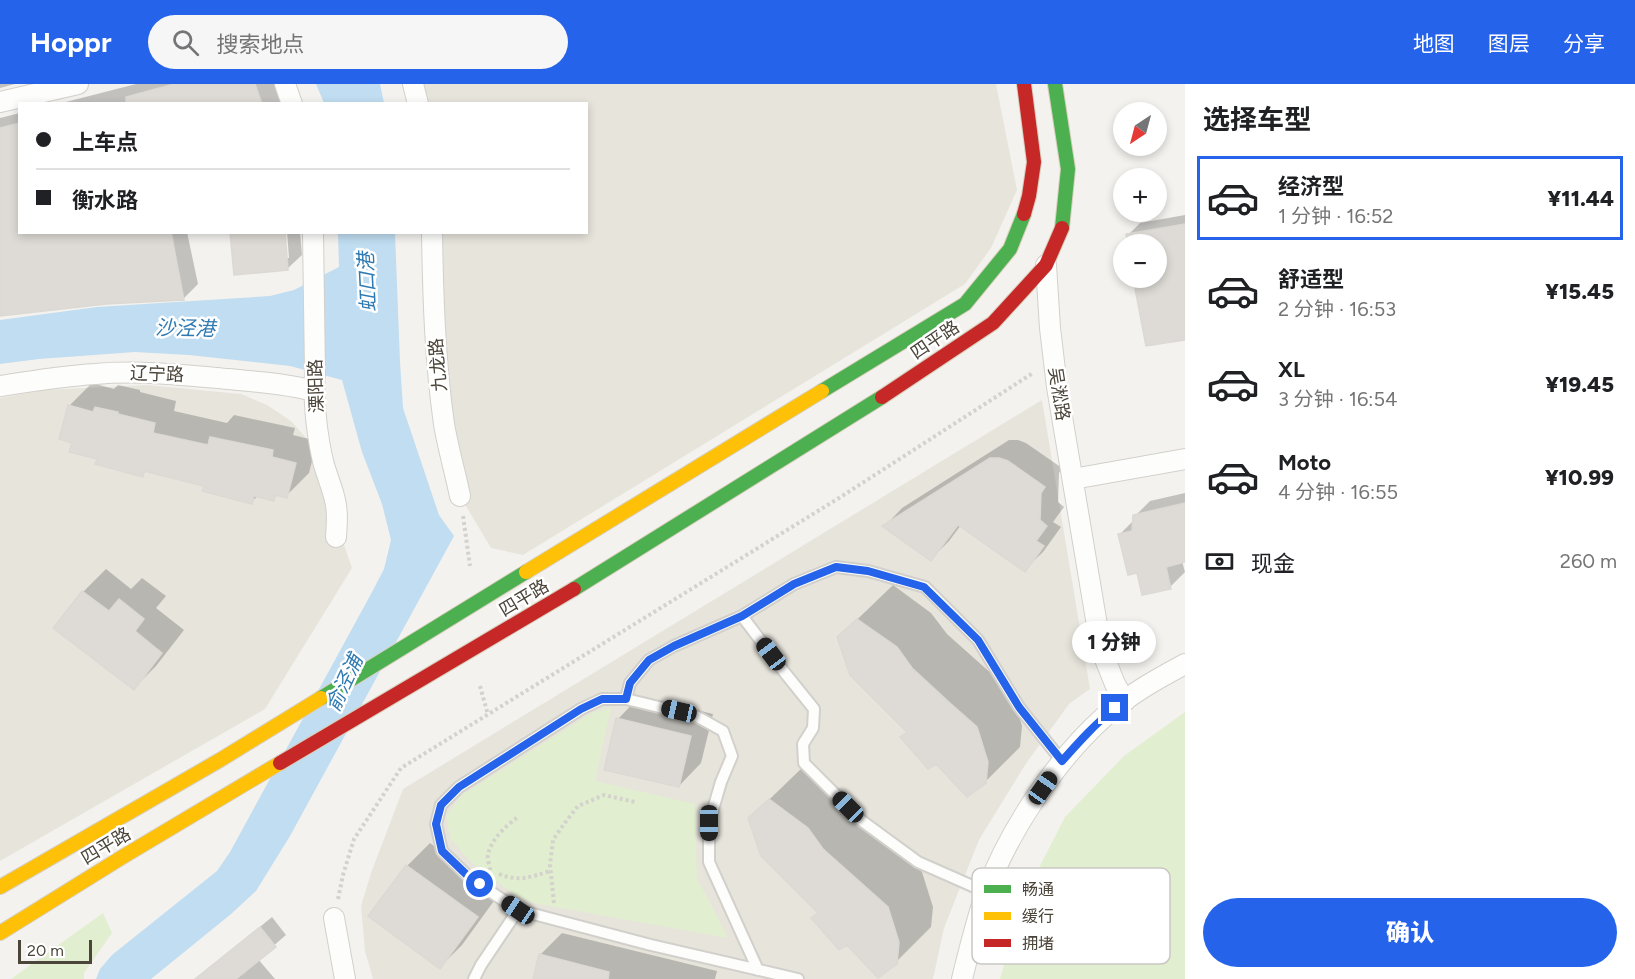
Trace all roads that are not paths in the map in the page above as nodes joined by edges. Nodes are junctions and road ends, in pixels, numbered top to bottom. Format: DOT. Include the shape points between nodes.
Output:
graph roads {
  1 [pos="78,84"];
  2 [pos="285,84"];
  3 [pos="413,84"];
  4 [pos="1024,84"];
  5 [pos="1055,84"];
  6 [pos="0,102"];
  7 [pos="291,102"];
  8 [pos="418,102"];
  9 [pos="313,234"];
  10 [pos="432,234"];
  11 [pos="1046,266"];
  12 [pos="314,382"];
  13 [pos="0,386"];
  14 [pos="1185,459"];
  15 [pos="1073,479"];
  16 [pos="460,496"];
  17 [pos="336,537"];
  18 [pos="742,616"];
  19 [pos="1185,664"];
  20 [pos="626,699"];
  21 [pos="1125,701"];
  22 [pos="1062,761"];
  23 [pos="997,868"];
  24 [pos="972,886"];
  25 [pos="0,887"];
  26 [pos="518,910"];
  27 [pos="334,918"];
  28 [pos="0,933"];
  29 [pos="972,936"];
  30 [pos="758,970"];
  31 [pos="345,979"];
  32 [pos="474,979"];
  33 [pos="798,979"];
  34 [pos="962,979"];
  1 -- 6 [label="street"];
  2 -- 7 [label="street"];
  3 -- 8 [label="street"];
  4 -- 25 [label="main road, 四平路" via="1034,162 1026,206 1010,249 965,304 210,766"];
  5 -- 11 [label="main road, 吴淞路" via="1068,169 1063,226"];
  9 -- 12 [label="street, 溧阳路"];
  10 -- 16 [label="street, 九龙路" via="440,387"];
  11 -- 15 [label="street, 吴淞路" via="1054,360"];
  11 -- 28 [label="main road, 四平路" via="993,323 890,392 557,599"];
  12 -- 13 [label="street, 辽宁路" via="296,386 128,373 45,378"];
  12 -- 17 [label="street, 溧阳路" via="319,443 338,515"];
  14 -- 15 [label="street"];
  15 -- 21 [label="street, 吴淞路" via="1101,649"];
  18 -- 20 [label="lane" via="649,660 630,683"];
  18 -- 22 [label="lane" via="794,584 836,567 868,571 924,587 978,640 1019,707"];
  18 -- 24 [label="lane" via="814,709 813,729 803,744 804,763 862,821 918,862"];
  19 -- 21 [label="street"];
  20 -- 26 [label="lane" via="602,699 581,709 459,787 441,805 436,824 442,851 470,878"];
  20 -- 30 [label="lane" via="696,716 723,731 732,756 709,823 709,862"];
  21 -- 22 [label="street"];
  22 -- 23 [label="street" via="1029,808"];
  26 -- 30 [label="lane"];
  26 -- 32 [label="lane"];
  27 -- 31 [label="street"];
  29 -- 34 [label="street"];
  30 -- 33 [label="lane"];
}
